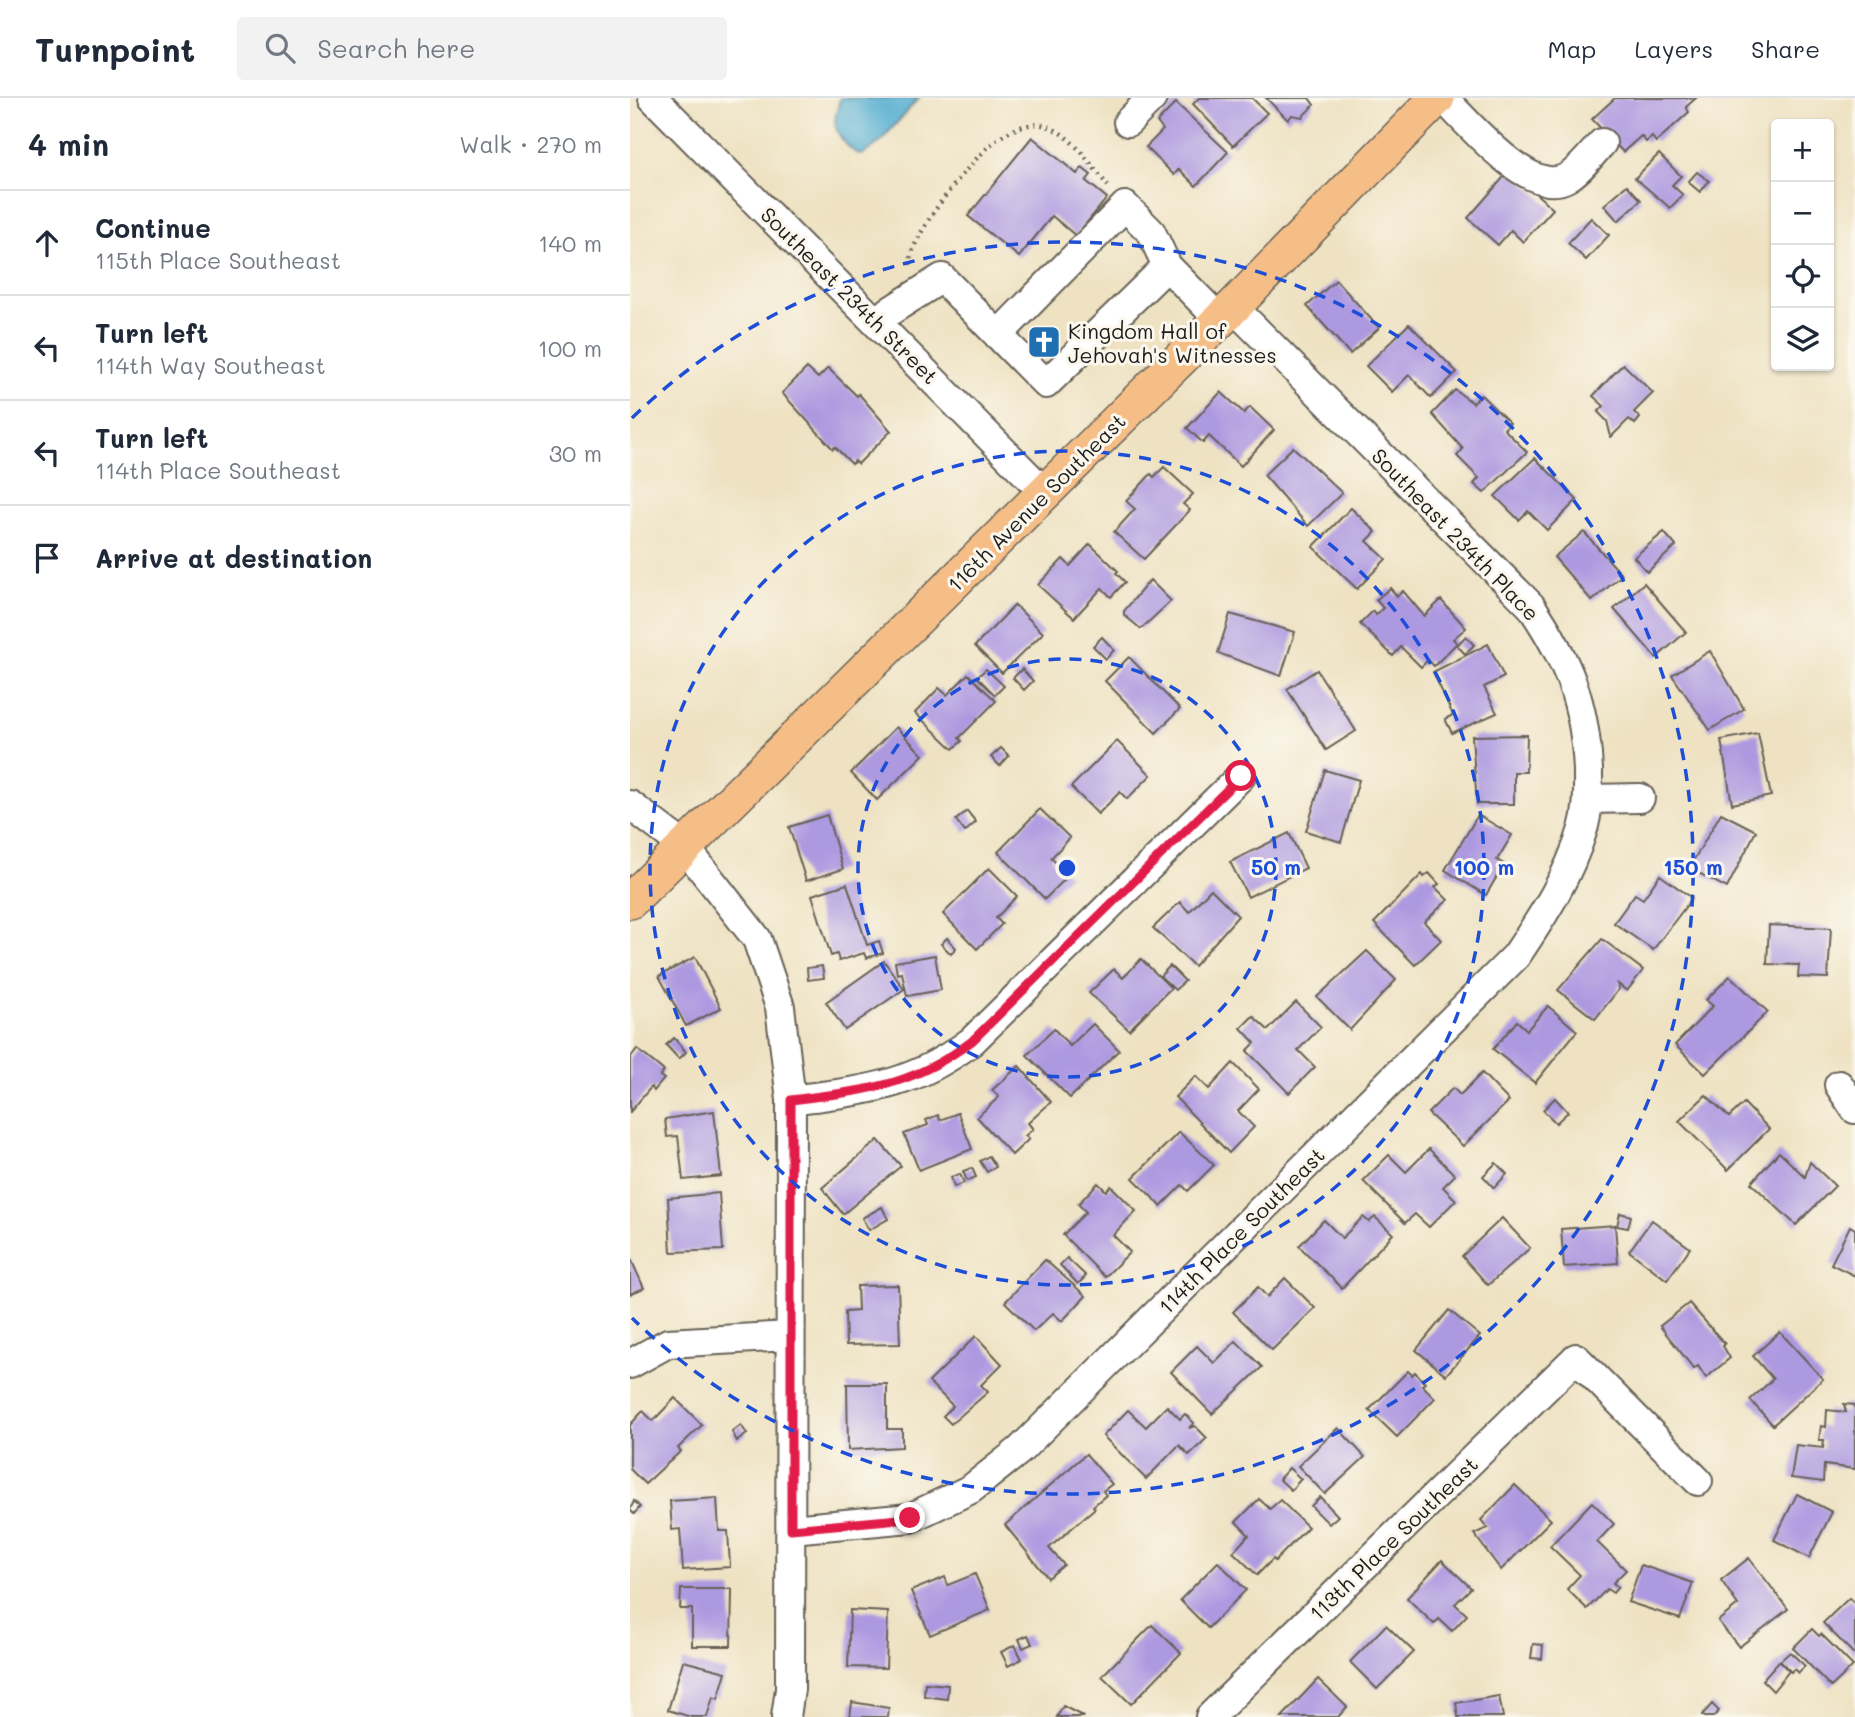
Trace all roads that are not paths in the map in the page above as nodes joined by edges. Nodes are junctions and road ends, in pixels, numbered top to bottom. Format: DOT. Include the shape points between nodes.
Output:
graph roads {
  1 [pos="653,98"];
  2 [pos="1152,98"];
  3 [pos="1437,98"];
  4 [pos="1443,98"];
  5 [pos="1128,122"];
  6 [pos="1602,143"];
  7 [pos="1167,265"];
  8 [pos="1226,314"];
  9 [pos="876,320"];
  10 [pos="998,335"];
  11 [pos="1045,493"];
  12 [pos="1241,776"];
  13 [pos="1640,798"];
  14 [pos="1589,799"];
  15 [pos="630,805"];
  16 [pos="684,846"];
  17 [pos="630,901"];
  18 [pos="1839,1086"];
  19 [pos="791,1100"];
  20 [pos="1855,1109"];
  21 [pos="789,1336"];
  22 [pos="630,1364"];
  23 [pos="1698,1481"];
  24 [pos="791,1529"];
  25 [pos="786,1717"];
  26 [pos="1210,1717"];
  1 -- 9 [label="street, Southeast 234th Street"];
  2 -- 5 [label="street"];
  3 -- 8 [label="main road, 116th Avenue Southeast"];
  4 -- 6 [label="street" via="1510,162 1537,181 1551,183 1568,177"];
  7 -- 8 [label="street, Southeast 234th Place"];
  7 -- 10 [label="street" via="1046,384"];
  7 -- 10 [label="street, Southeast 234th Place" via="1151,233 1125,206"];
  8 -- 11 [label="main road, 116th Avenue Southeast"];
  8 -- 14 [label="street, Southeast 234th Place" via="1531,606 1557,645 1576,687 1586,734"];
  9 -- 10 [label="street" via="942,278"];
  9 -- 11 [label="street, Southeast 234th Street"];
  11 -- 16 [label="main road, 116th Avenue Southeast"];
  12 -- 19 [label="street" via="972,1041 942,1064 881,1087"];
  13 -- 14 [label="street"];
  14 -- 24 [label="street, 114th Place Southeast" via="1584,828 1554,900 1516,956 1020,1450 971,1489 910,1518"];
  15 -- 16 [label="street"];
  16 -- 17 [label="main road, 116th Avenue Southeast"];
  16 -- 19 [label="street" via="757,939 780,1007"];
  18 -- 20 [label="street"];
  19 -- 21 [label="street"];
  21 -- 22 [label="street" via="668,1343"];
  21 -- 24 [label="street"];
  23 -- 26 [label="street, 113th Place Southeast" via="1576,1358"];
  24 -- 25 [label="street"];
}
